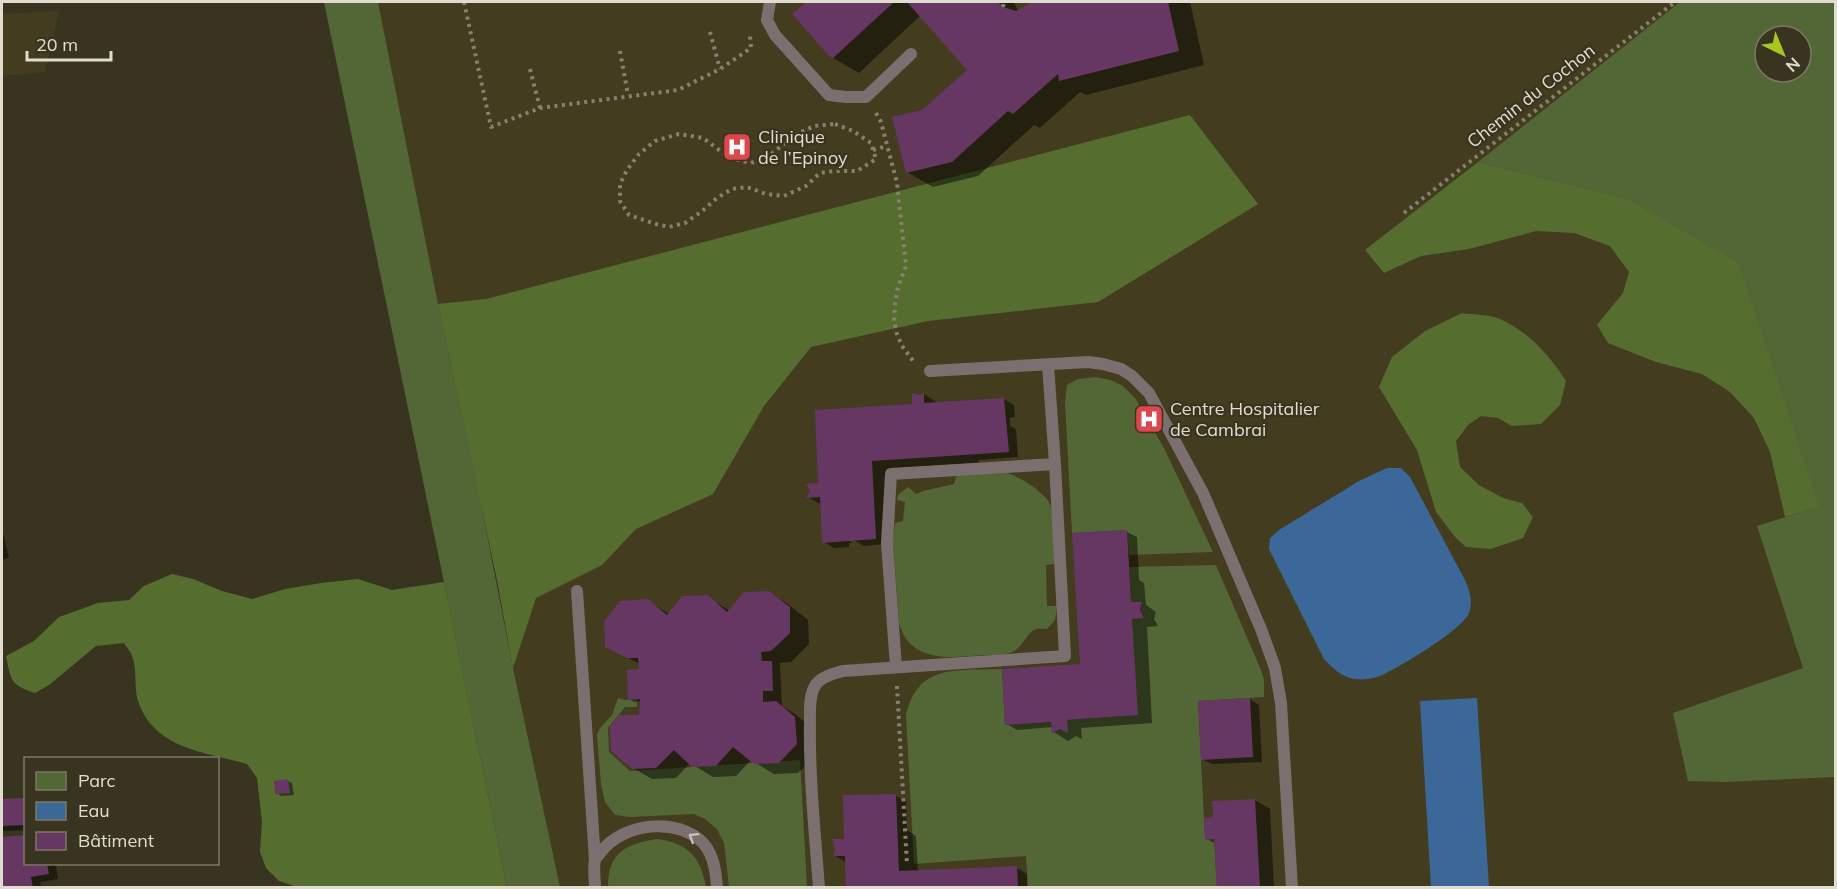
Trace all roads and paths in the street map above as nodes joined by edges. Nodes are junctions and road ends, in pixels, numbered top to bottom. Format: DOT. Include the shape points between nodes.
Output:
graph roads {
  1 [pos="464,2"];
  2 [pos="770,2"];
  3 [pos="1004,2"];
  4 [pos="1675,2"];
  5 [pos="1003,7"];
  6 [pos="750,25"];
  7 [pos="710,32"];
  8 [pos="620,51"];
  9 [pos="911,54"];
  10 [pos="530,69"];
  11 [pos="720,69"];
  12 [pos="628,95"];
  13 [pos="866,97"];
  14 [pos="540,108"];
  15 [pos="887,146"];
  16 [pos="873,150"];
  17 [pos="1404,213"];
  18 [pos="1048,364"];
  19 [pos="930,371"];
  20 [pos="1055,464"];
  21 [pos="577,591"];
  22 [pos="896,667"];
  23 [pos="595,860"];
  24 [pos="907,866"];
  25 [pos="596,888"];
  26 [pos="717,888"];
  27 [pos="819,888"];
  28 [pos="1292,888"];
  1 -- 14 [label="path" via="491,127"];
  2 -- 13 [label="lane" via="767,20 775,35 828,95"];
  3 -- 5 [label="path"];
  4 -- 17 [label="path, Chemin du Cochon"];
  6 -- 11 [label="path" via="751,48"];
  7 -- 11 [label="path"];
  8 -- 12 [label="path"];
  9 -- 13 [label="lane"];
  10 -- 14 [label="path"];
  11 -- 12 [label="path" via="678,90"];
  12 -- 14 [label="path"];
  13 -- 15 [label="path" via="881,122"];
  15 -- 16 [label="path"];
  15 -- 19 [label="path" via="897,183 906,266 898,286 894,321 909,357"];
  16 -- 16 [label="path" via="871,143 853,130 835,124 814,126 751,164 730,158 704,138 679,134 655,141 639,154 620,184 620,201 629,215 669,227 685,224 732,189 747,187 784,196 806,186 820,173 856,171 876,159"];
  18 -- 19 [label="lane"];
  18 -- 20 [label="lane"];
  18 -- 28 [label="lane" via="1088,362 1121,369 1132,376 1149,393 1203,493 1275,668 1281,703"];
  20 -- 22 [label="lane" via="891,474 888,543"];
  20 -- 22 [label="lane" via="1065,656"];
  21 -- 23 [label="lane"];
  22 -- 24 [label="path"];
  22 -- 27 [label="lane" via="843,671 814,687 810,739"];
  23 -- 25 [label="lane"];
  26 -- 23 [label="lane, one-way" via="714,866 705,846 678,830 629,831 607,844"];
}
